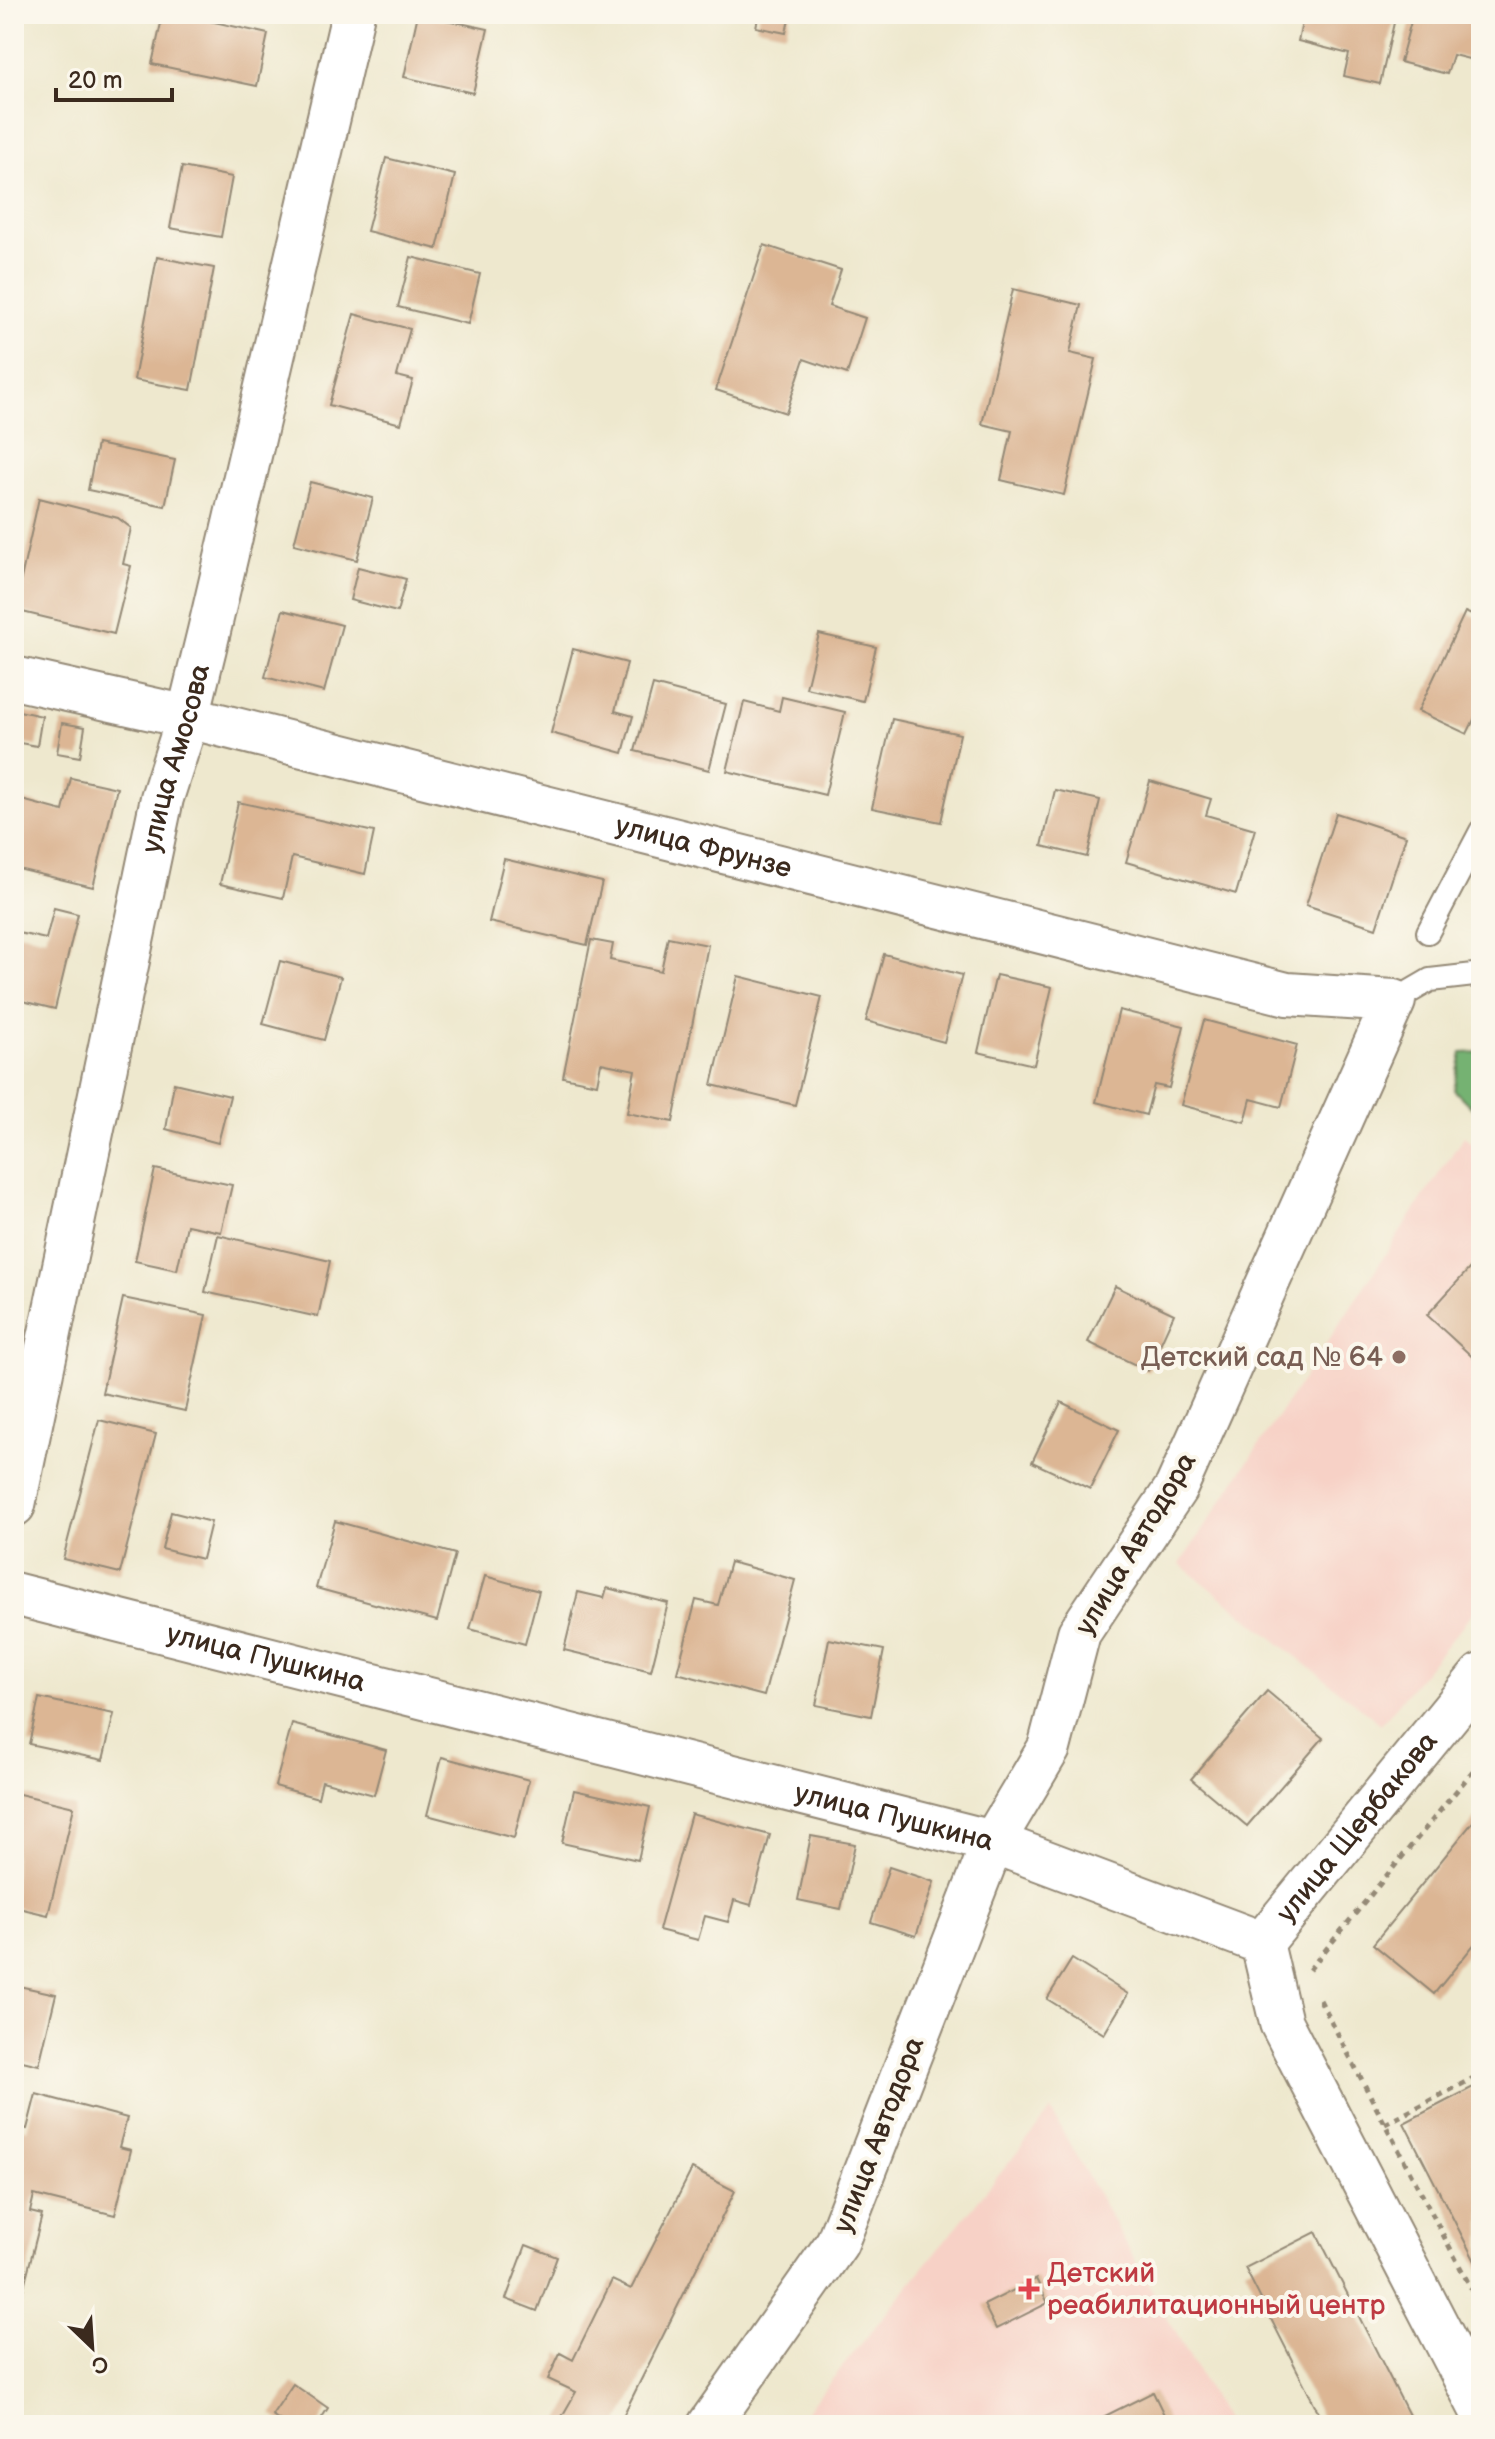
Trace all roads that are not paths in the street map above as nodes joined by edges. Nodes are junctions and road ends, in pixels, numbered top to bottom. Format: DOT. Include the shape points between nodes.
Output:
graph roads {
  1 [pos="353,14"];
  2 [pos="14,678"];
  3 [pos="188,717"];
  4 [pos="1481,831"];
  5 [pos="1428,932"];
  6 [pos="1481,977"];
  7 [pos="1394,1001"];
  8 [pos="14,1505"];
  9 [pos="14,1594"];
  10 [pos="1481,1675"];
  11 [pos="993,1842"];
  12 [pos="1262,1943"];
  13 [pos="1481,2410"];
  14 [pos="709,2425"];
  1 -- 3 [label="street, улица Амосова"];
  2 -- 3 [label="street, улица Фрунзе"];
  3 -- 7 [label="street, улица Фрунзе" via="1287,994"];
  3 -- 8 [label="street, улица Амосова" via="162,798"];
  4 -- 5 [label="lane"];
  6 -- 7 [label="lane" via="1430,980"];
  7 -- 11 [label="street, улица Автодора" via="1176,1488 1079,1633 1049,1748"];
  9 -- 11 [label="street, улица Пушкина"];
  10 -- 12 [label="street, улица Щербакова"];
  11 -- 12 [label="street, улица Пушкина"];
  11 -- 14 [label="street, улица Автодора" via="837,2243"];
  12 -- 13 [label="street" via="1281,2023"];
}
